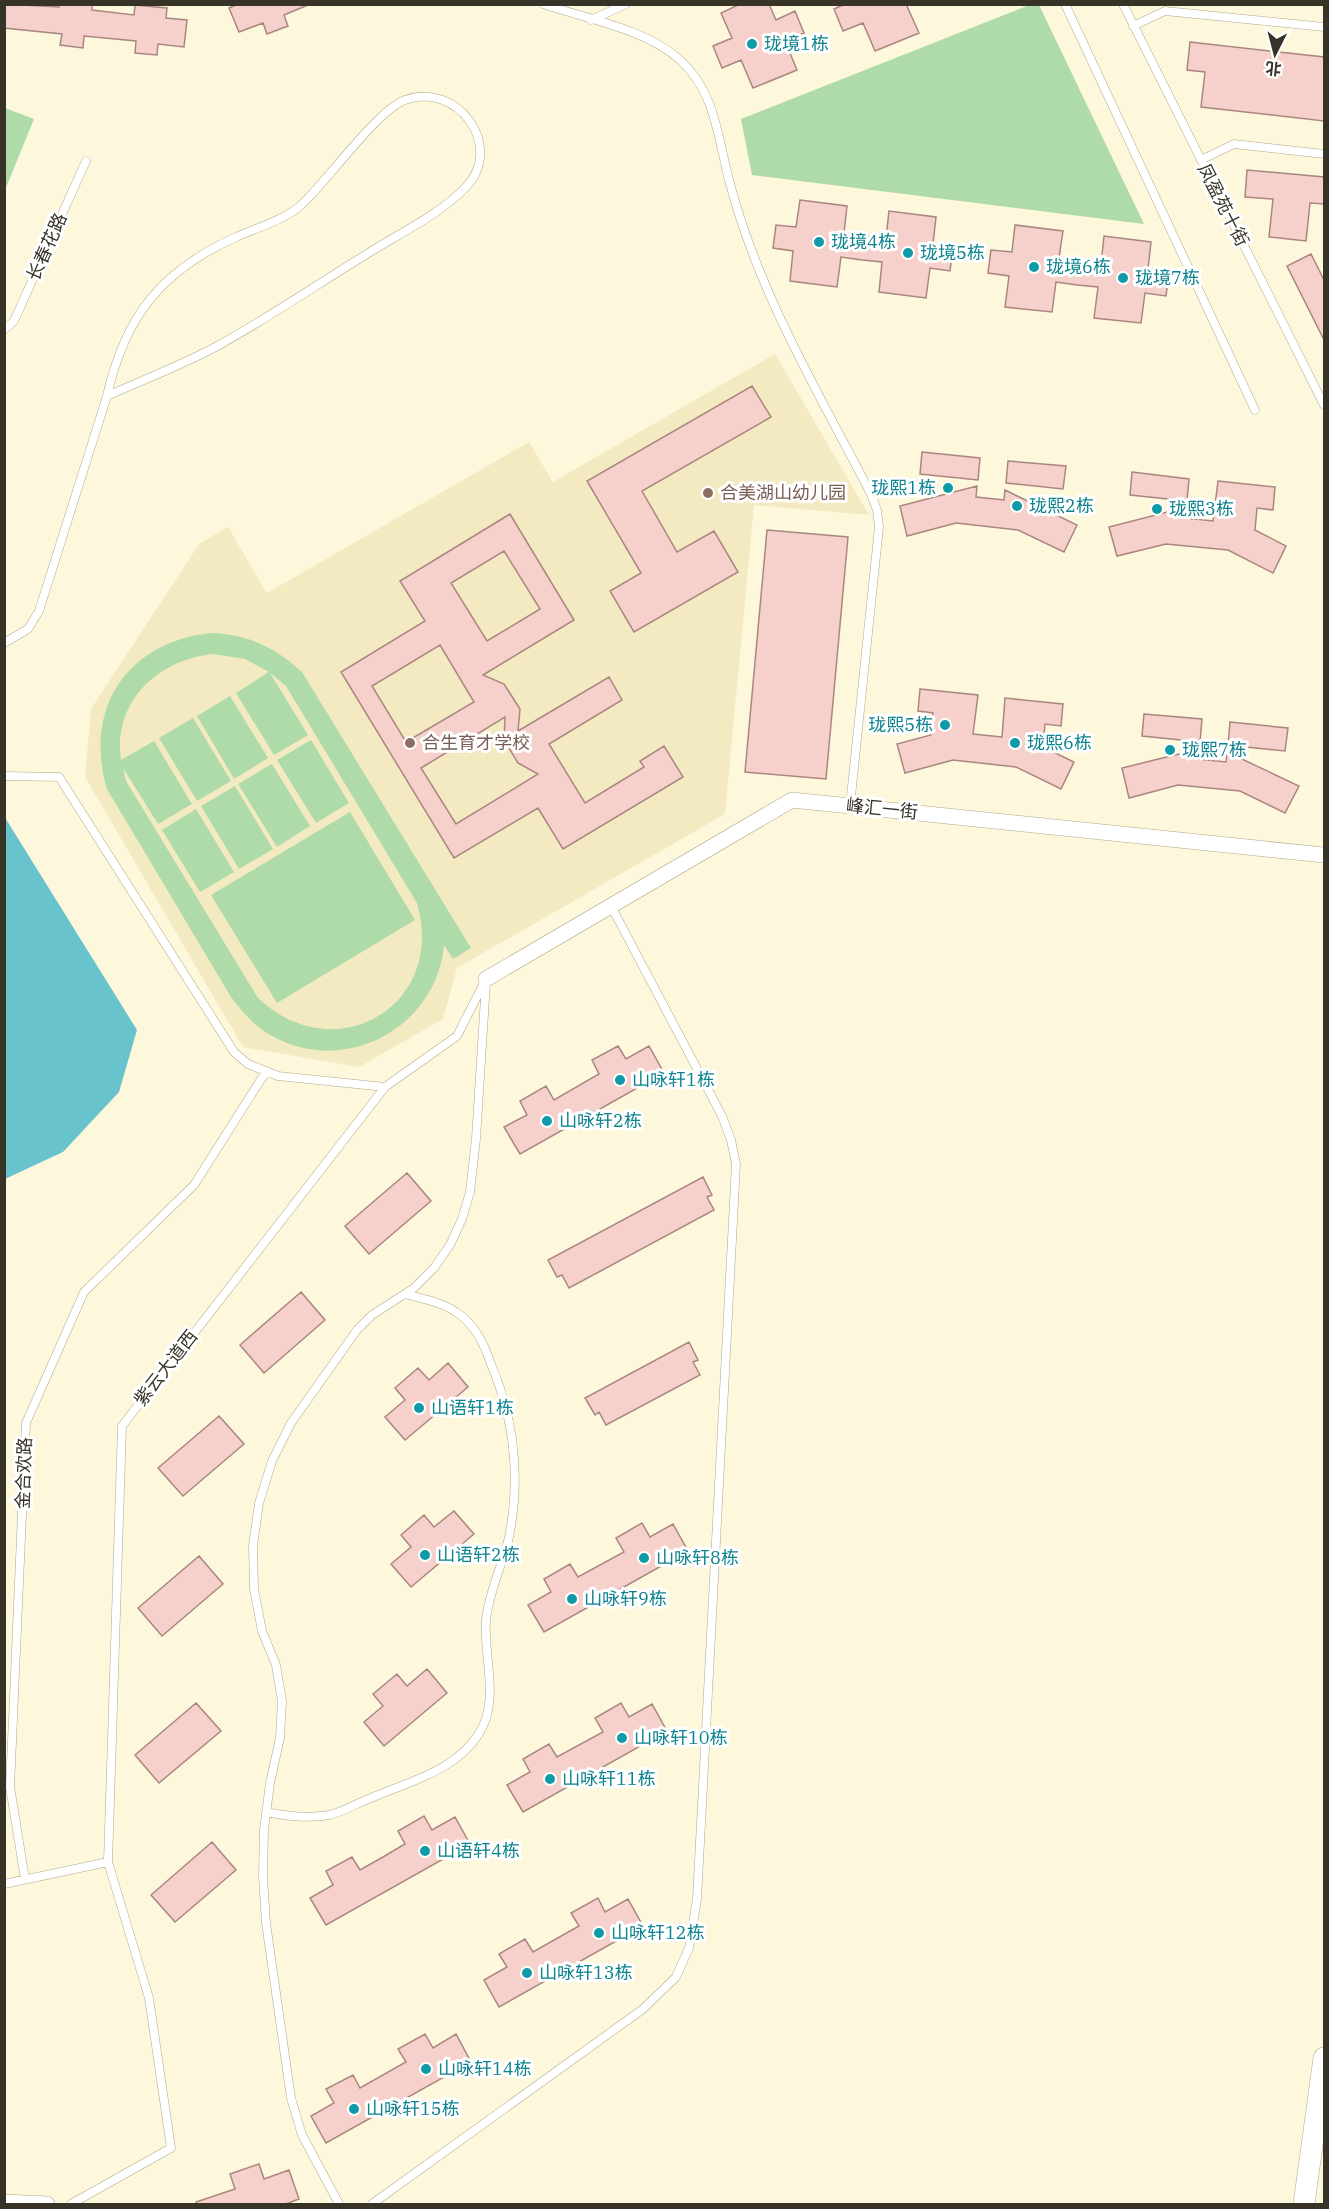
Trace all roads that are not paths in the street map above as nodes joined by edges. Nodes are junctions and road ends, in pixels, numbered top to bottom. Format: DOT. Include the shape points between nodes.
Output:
graph roads {
  1 [pos="543,4"];
  2 [pos="626,4"];
  3 [pos="1065,4"];
  4 [pos="1122,4"];
  5 [pos="591,20"];
  6 [pos="1134,26"];
  7 [pos="1324,27"];
  8 [pos="1324,154"];
  9 [pos="1201,160"];
  10 [pos="86,161"];
  11 [pos="4,330"];
  12 [pos="107,396"];
  13 [pos="1324,405"];
  14 [pos="1255,410"];
  15 [pos="4,643"];
  16 [pos="4,776"];
  17 [pos="850,806"];
  18 [pos="1324,855"];
  19 [pos="611,906"];
  20 [pos="486,979"];
  21 [pos="265,1073"];
  22 [pos="385,1087"];
  23 [pos="405,1294"];
  24 [pos="266,1812"];
  25 [pos="108,1862"];
  26 [pos="25,1879"];
  27 [pos="4,1884"];
  28 [pos="1324,2058"];
  29 [pos="4,2202"];
  30 [pos="47,2205"];
  31 [pos="71,2205"];
  32 [pos="339,2205"];
  33 [pos="372,2205"];
  34 [pos="1304,2205"];
  1 -- 5 [label="lane"];
  2 -- 5 [label="lane"];
  3 -- 14 [label="lane"];
  4 -- 6 [label="lane, 凤盈苑十街"];
  5 -- 17 [label="lane" via="658,42 682,62 702,87 715,116 737,210 759,272 877,510 879,527"];
  6 -- 7 [label="lane" via="1165,10"];
  6 -- 9 [label="lane, 凤盈苑十街"];
  8 -- 9 [label="lane" via="1234,144"];
  9 -- 13 [label="lane, 凤盈苑十街"];
  10 -- 11 [label="lane, 长春花路" via="14,321"];
  12 -- 12 [label="lane" via="115,361 129,328 174,273 203,252 298,208 382,117 405,100 433,96 460,107 477,130 480,159 468,185 434,212 220,344"];
  12 -- 15 [label="lane" via="39,611 28,629"];
  16 -- 21 [label="lane" via="59,777 234,1052"];
  17 -- 18 [label="street, 峰汇一街"];
  17 -- 19 [label="street, 峰汇一街" via="792,800"];
  19 -- 20 [label="street, 峰汇一街"];
  19 -- 33 [label="lane" via="722,1116 736,1164 697,1899 689,1948 676,1977 643,2009"];
  20 -- 22 [label="lane, 紫云大道西" via="457,1036"];
  20 -- 23 [label="lane" via="470,1192 450,1245 434,1268"];
  21 -- 22 [label="lane"];
  21 -- 26 [label="lane, 金合欢路" via="194,1185 84,1292 26,1423 10,1787"];
  22 -- 25 [label="lane, 紫云大道西" via="122,1426"];
  23 -- 24 [label="lane" via="357,1330 291,1423 272,1461 258,1503 254,1589 282,1701 280,1738"];
  23 -- 24 [label="lane" via="456,1312 473,1327 503,1392 513,1440 515,1489 509,1538 486,1618 488,1710 479,1733 464,1753 443,1767 331,1815 298,1818"];
  24 -- 32 [label="lane" via="266,1923 291,2098 302,2135"];
  25 -- 26 [label="lane"];
  25 -- 31 [label="lane, 紫云大道西" via="149,1998 171,2148"];
  26 -- 27 [label="lane"];
  28 -- 34 [label="main road"];
  29 -- 30 [label="street"];
}
